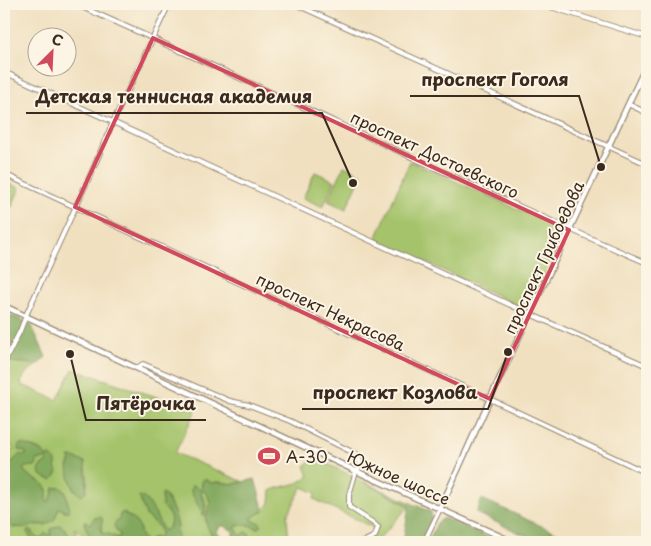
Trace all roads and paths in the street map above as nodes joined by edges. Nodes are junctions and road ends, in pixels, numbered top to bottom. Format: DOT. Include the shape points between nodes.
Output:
graph roads {
  1 [pos="75,4"];
  2 [pos="169,4"];
  3 [pos="295,4"];
  4 [pos="541,4"];
  5 [pos="647,37"];
  6 [pos="153,38"];
  7 [pos="647,64"];
  8 [pos="4,72"];
  9 [pos="628,104"];
  10 [pos="647,113"];
  11 [pos="113,122"];
  12 [pos="608,147"];
  13 [pos="647,164"];
  14 [pos="4,174"];
  15 [pos="75,207"];
  16 [pos="569,230"];
  17 [pos="647,263"];
  18 [pos="4,306"];
  19 [pos="530,314"];
  20 [pos="25,316"];
  21 [pos="4,363"];
  22 [pos="647,366"];
  23 [pos="137,368"];
  24 [pos="490,399"];
  25 [pos="647,459"];
  26 [pos="642,470"];
  27 [pos="357,472"];
  28 [pos="647,473"];
  29 [pos="440,509"];
  30 [pos="363,542"];
  31 [pos="424,542"];
  32 [pos="513,542"];
  1 -- 6 [label="street, проспект Достоевского"];
  2 -- 6 [label="street"];
  3 -- 12 [label="street"];
  4 -- 5 [label="street"];
  6 -- 11 [label="street"];
  6 -- 16 [label="street, проспект Достоевского"];
  7 -- 9 [label="street, проспект Грибоедова"];
  8 -- 11 [label="street"];
  9 -- 10 [label="street"];
  9 -- 12 [label="street, проспект Грибоедова"];
  11 -- 15 [label="street"];
  11 -- 19 [label="street"];
  12 -- 13 [label="street"];
  12 -- 16 [label="street, проспект Грибоедова"];
  14 -- 15 [label="street, проспект Некрасова"];
  15 -- 20 [label="street"];
  15 -- 24 [label="street, проспект Некрасова"];
  16 -- 17 [label="street, проспект Достоевского"];
  16 -- 19 [label="street, проспект Грибоедова"];
  18 -- 20 [label="street, Южное шоссе"];
  19 -- 22 [label="street"];
  19 -- 24 [label="street, проспект Грибоедова"];
  20 -- 21 [label="street"];
  20 -- 23 [label="street, Южное шоссе"];
  23 -- 27 [label="street, Южное шоссе"];
  23 -- 27 [label="street" via="143,364 230,401 290,421 358,455"];
  24 -- 26 [label="street, проспект Некрасова"];
  24 -- 29 [label="street, проспект Грибоедова"];
  25 -- 26 [label="street"];
  26 -- 28 [label="street, проспект Некрасова"];
  27 -- 29 [label="street, Южное шоссе"];
  27 -- 30 [label="street" via="348,507 378,527 375,536"];
  29 -- 31 [label="street, проспект Грибоедова"];
  29 -- 32 [label="street, Южное шоссе"];
}
